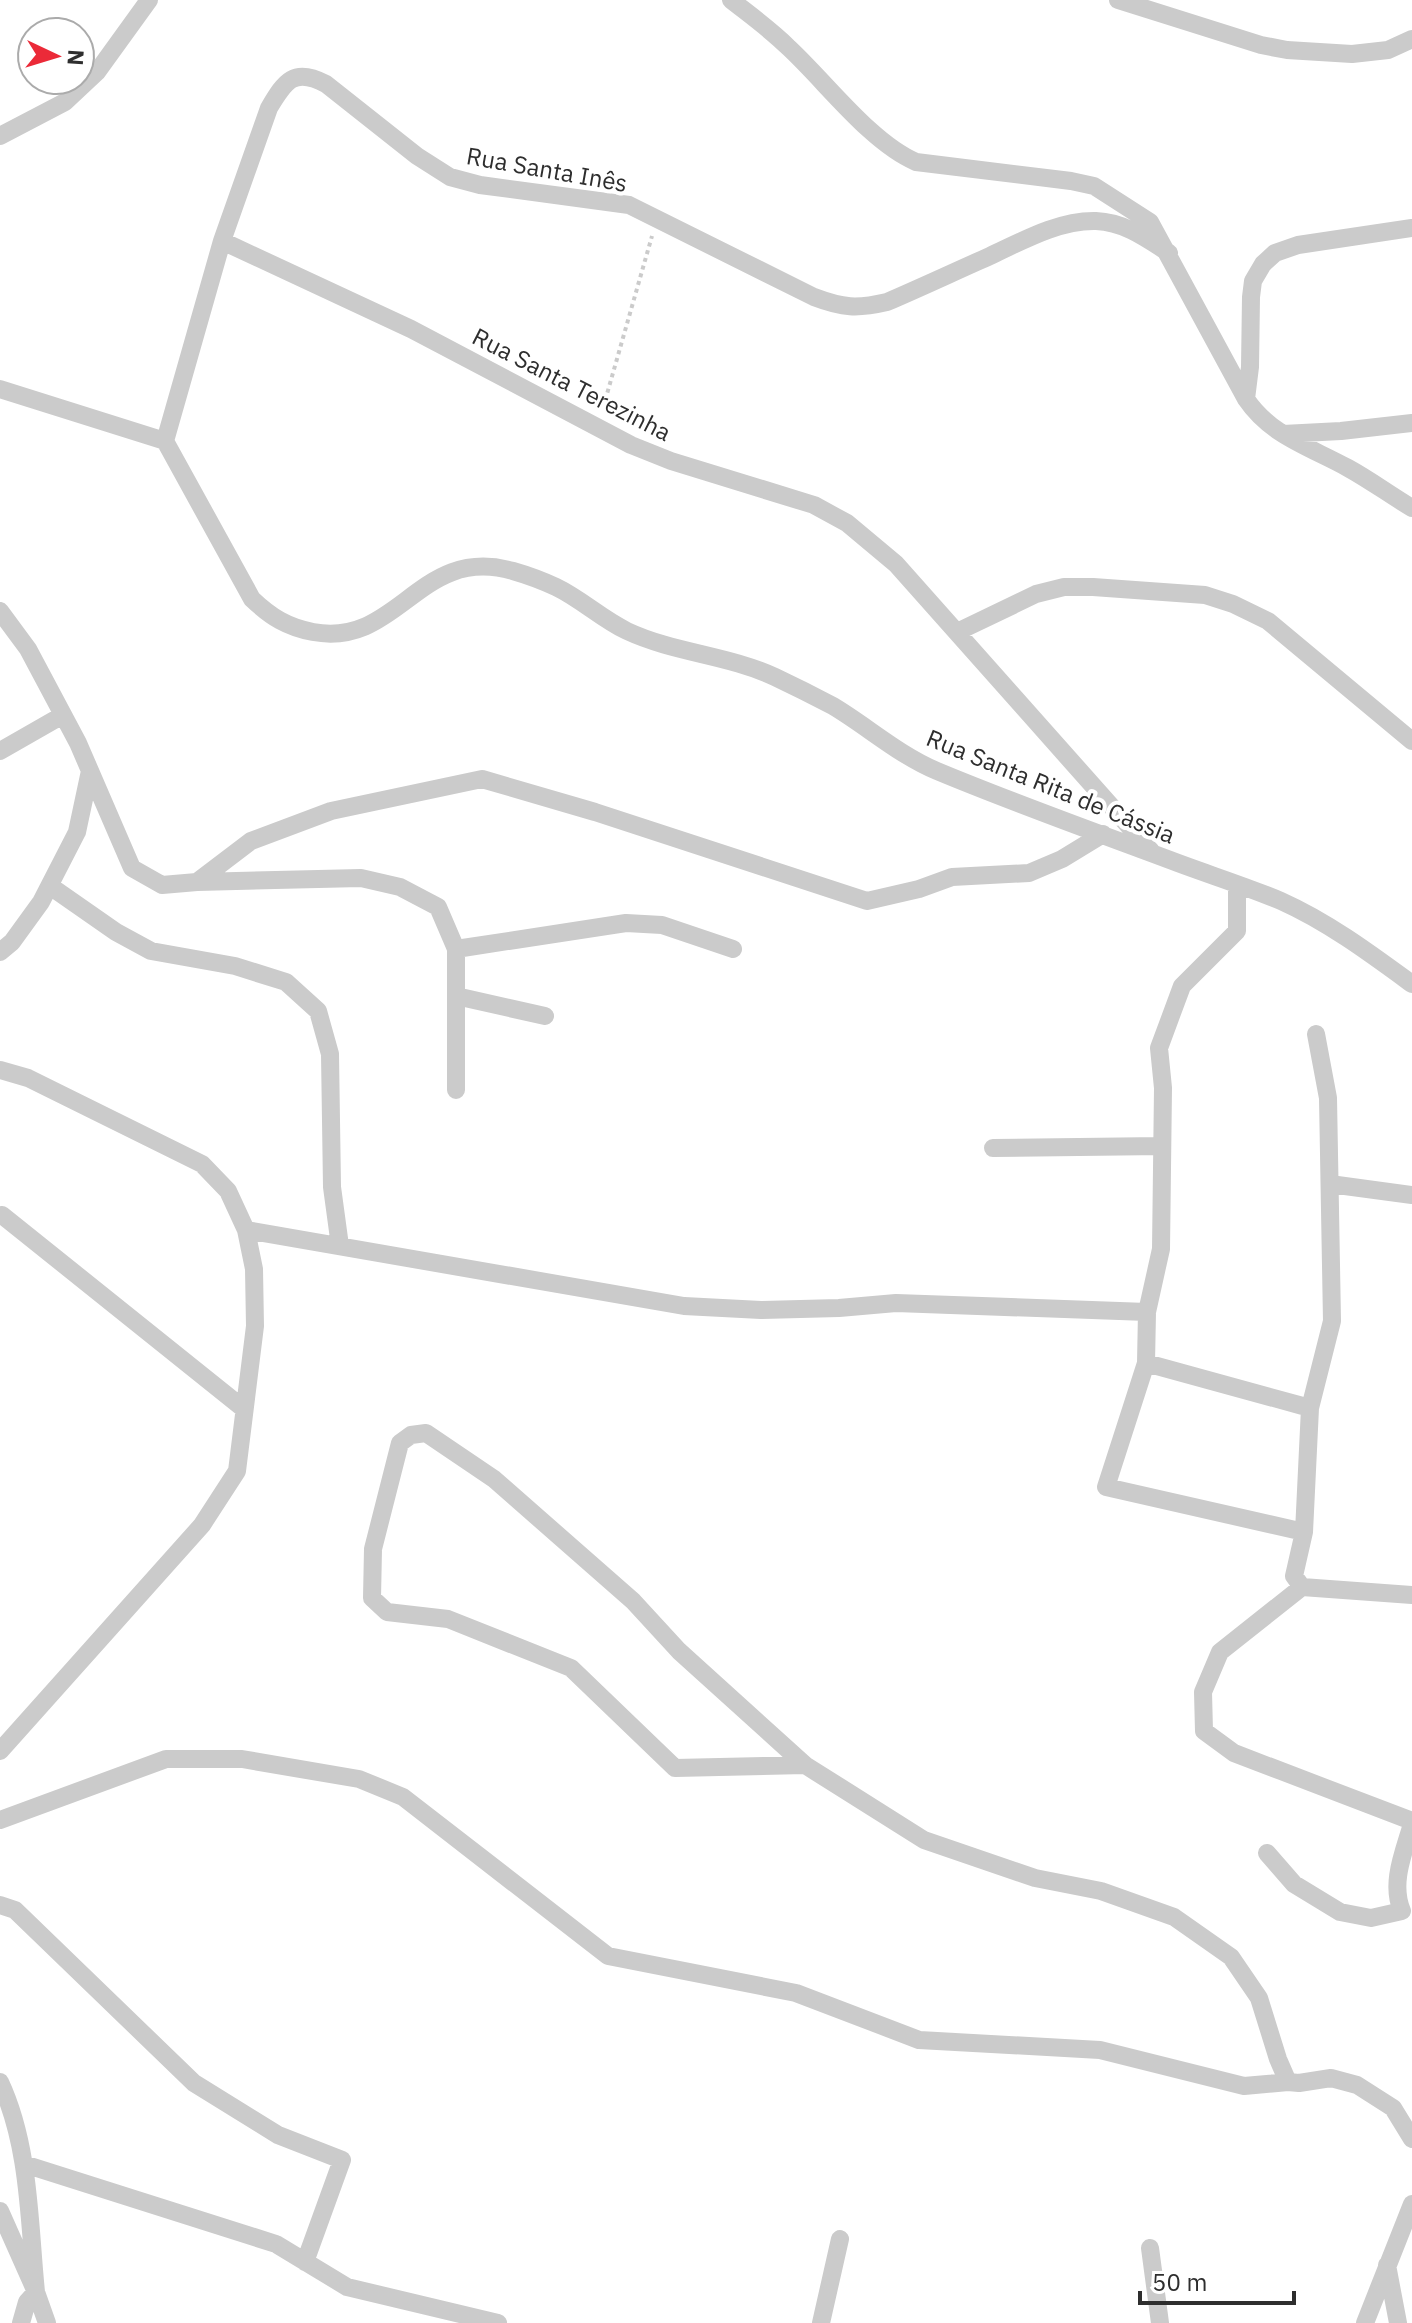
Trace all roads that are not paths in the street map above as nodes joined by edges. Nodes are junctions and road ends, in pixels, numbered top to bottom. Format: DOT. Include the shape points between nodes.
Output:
graph roads {
  1 [pos="149,0"];
  2 [pos="731,0"];
  3 [pos="1118,0"];
  4 [pos="1412,39"];
  5 [pos="0,136"];
  6 [pos="1412,228"];
  7 [pos="222,241"];
  8 [pos="1169,253"];
  9 [pos="0,389"];
  10 [pos="1246,399"];
  11 [pos="1412,423"];
  12 [pos="1281,434"];
  13 [pos="165,441"];
  14 [pos="1412,508"];
  15 [pos="0,611"];
  16 [pos="957,632"];
  17 [pos="63,715"];
  18 [pos="1412,741"];
  19 [pos="0,751"];
  20 [pos="90,771"];
  21 [pos="1103,834"];
  22 [pos="1152,853"];
  23 [pos="197,882"];
  24 [pos="1237,885"];
  25 [pos="50,886"];
  26 [pos="456,949"];
  27 [pos="733,949"];
  28 [pos="0,952"];
  29 [pos="1412,984"];
  30 [pos="456,996"];
  31 [pos="545,1016"];
  32 [pos="1316,1034"];
  33 [pos="0,1070"];
  34 [pos="456,1090"];
  35 [pos="1162,1146"];
  36 [pos="993,1148"];
  37 [pos="1330,1184"];
  38 [pos="1412,1195"];
  39 [pos="2,1215"];
  40 [pos="246,1230"];
  41 [pos="340,1246"];
  42 [pos="1147,1312"];
  43 [pos="1146,1363"];
  44 [pos="1310,1408"];
  45 [pos="244,1409"];
  46 [pos="1304,1532"];
  47 [pos="1302,1587"];
  48 [pos="1412,1595"];
  49 [pos="0,1751"];
  50 [pos="805,1765"];
  51 [pos="0,1820"];
  52 [pos="1412,1822"];
  53 [pos="1267,1853"];
  54 [pos="0,1905"];
  55 [pos="1407,1918"];
  56 [pos="0,2082"];
  57 [pos="1288,2082"];
  58 [pos="1412,2139"];
  59 [pos="24,2164"];
  60 [pos="1412,2204"];
  61 [pos="0,2211"];
  62 [pos="840,2239"];
  63 [pos="1150,2248"];
  64 [pos="305,2262"];
  65 [pos="1387,2265"];
  66 [pos="36,2292"];
  67 [pos="21,2323"];
  68 [pos="47,2323"];
  69 [pos="498,2323"];
  70 [pos="821,2323"];
  71 [pos="1160,2323"];
  72 [pos="1365,2323"];
  73 [pos="1398,2323"];
  1 -- 5 [label="street" via="97,72 65,102"];
  2 -- 8 [label="street" via="788,46 901,156 1094,186 1150,222"];
  3 -- 4 [label="street" via="1287,50 1352,54 1388,50"];
  6 -- 10 [label="street" via="1298,245 1263,264 1253,281"];
  7 -- 8 [label="street, Rua Santa Inês" via="269,108 298,75 326,84 450,177 629,205 838,306 887,302 1046,231 1095,221 1134,231"];
  7 -- 13 [label="street, Rua Santa Inês"];
  7 -- 16 [label="street, Rua Santa Terezinha" via="411,329 631,445 834,515 876,545"];
  8 -- 10 [label="street"];
  9 -- 13 [label="street"];
  10 -- 12 [label="street"];
  11 -- 12 [label="street"];
  12 -- 14 [label="street"];
  13 -- 21 [label="street, Rua Santa Rita de Cássia" via="252,599 285,625 347,633 395,610 429,581 463,567 512,571 556,587 626,630 773,676 933,769"];
  15 -- 17 [label="street" via="28,649"];
  16 -- 18 [label="street" via="1036,594 1064,587 1205,595 1268,621"];
  16 -- 22 [label="street, Rua Santa Terezinha"];
  17 -- 19 [label="street"];
  17 -- 20 [label="street"];
  20 -- 23 [label="street" via="132,868 162,885"];
  20 -- 25 [label="street" via="77,832"];
  21 -- 22 [label="street, Rua Santa Rita de Cássia"];
  21 -- 23 [label="street" via="1029,873 952,877 867,901 482,779 331,811 251,841"];
  22 -- 24 [label="street, Rua Santa Rita de Cássia"];
  23 -- 26 [label="street" via="361,878 400,887 438,907"];
  24 -- 29 [label="street, Rua Santa Rita de Cássia" via="1283,902 1340,934"];
  24 -- 35 [label="street" via="1237,931 1182,986 1159,1048"];
  25 -- 28 [label="street"];
  25 -- 41 [label="street" via="151,951 235,966 286,982 318,1011 330,1054 332,1187"];
  26 -- 27 [label="street" via="626,923 662,925"];
  26 -- 30 [label="street"];
  30 -- 31 [label="street"];
  30 -- 34 [label="street"];
  32 -- 37 [label="street" via="1328,1098"];
  33 -- 40 [label="street" via="28,1078 202,1164 228,1191"];
  35 -- 36 [label="street"];
  35 -- 42 [label="street" via="1161,1249"];
  37 -- 38 [label="street"];
  37 -- 44 [label="street" via="1332,1321"];
  39 -- 45 [label="street"];
  40 -- 41 [label="street"];
  40 -- 45 [label="street" via="254,1269 255,1326"];
  41 -- 42 [label="street" via="684,1306 761,1310 896,1303"];
  42 -- 43 [label="street"];
  43 -- 44 [label="street"];
  43 -- 46 [label="street" via="1106,1487"];
  44 -- 46 [label="street"];
  45 -- 49 [label="street" via="237,1471 202,1525"];
  46 -- 47 [label="street" via="1294,1576"];
  47 -- 48 [label="street"];
  47 -- 52 [label="street" via="1220,1652 1203,1692 1204,1731 1234,1753"];
  50 -- 50 [label="street" via="675,1768 571,1668 448,1619 387,1612 372,1598 373,1549 400,1443 426,1433 494,1479 633,1601 679,1651"];
  50 -- 57 [label="street" via="924,1840 1174,1917 1231,1957 1259,1998"];
  51 -- 57 [label="street" via="166,1759 242,1759 359,1779 403,1797 608,1956 796,1993 919,2040 1100,2050 1244,2086"];
  52 -- 55 [label="street" via="1398,1870 1397,1900"];
  53 -- 55 [label="street" via="1294,1884 1340,1912"];
  54 -- 64 [label="street" via="15,1910 194,2083 278,2135 342,2160"];
  56 -- 59 [label="street"];
  57 -- 58 [label="street" via="1331,2078 1357,2085 1393,2108"];
  59 -- 64 [label="street" via="276,2244"];
  59 -- 66 [label="street"];
  60 -- 65 [label="street"];
  61 -- 66 [label="street"];
  62 -- 70 [label="street"];
  63 -- 71 [label="street"];
  64 -- 69 [label="street" via="347,2287"];
  65 -- 72 [label="street"];
  65 -- 73 [label="street"];
  66 -- 67 [label="street"];
  66 -- 68 [label="street"];
}
